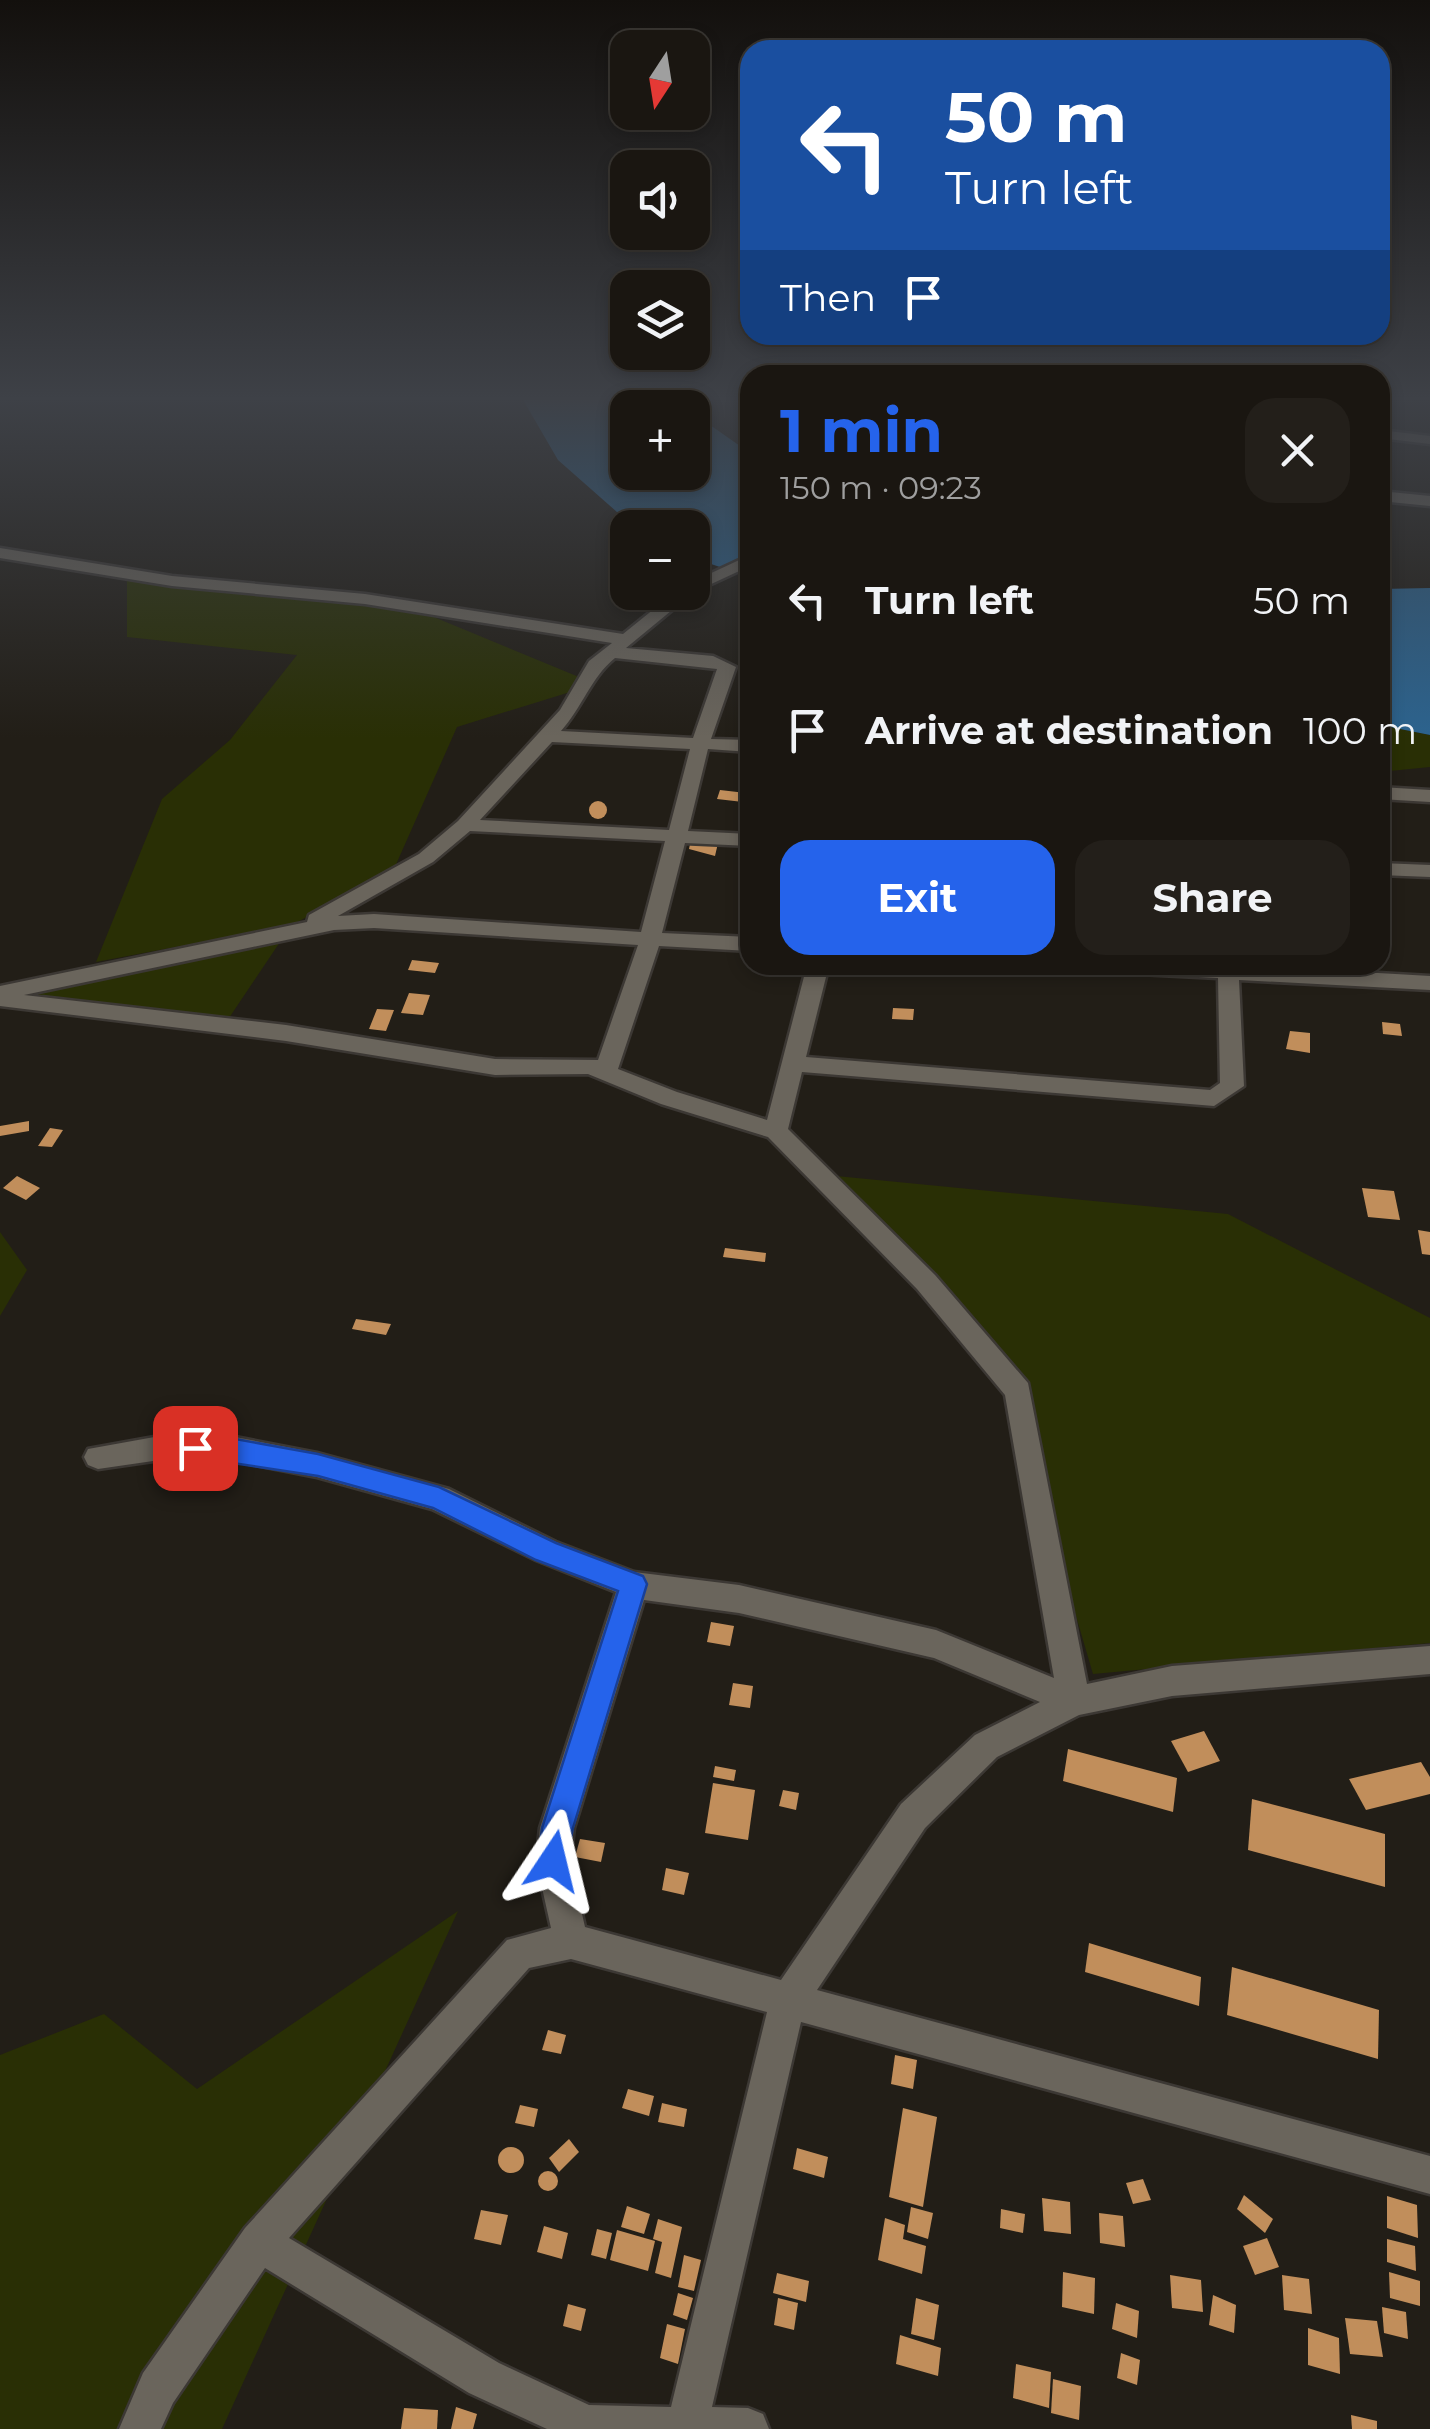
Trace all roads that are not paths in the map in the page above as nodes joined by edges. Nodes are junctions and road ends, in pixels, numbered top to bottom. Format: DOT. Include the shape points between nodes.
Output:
graph roads {
  1 [pos="0,552"];
  2 [pos="740,565"];
  3 [pos="710,579"];
  4 [pos="663,610"];
  5 [pos="617,646"];
  6 [pos="547,736"];
  7 [pos="700,742"];
  8 [pos="740,745"];
  9 [pos="1390,794"];
  10 [pos="1430,796"];
  11 [pos="465,825"];
  12 [pos="679,836"];
  13 [pos="740,839"];
  14 [pos="1390,869"];
  15 [pos="1430,871"];
  16 [pos="293,932"];
  17 [pos="650,940"];
  18 [pos="740,944"];
  19 [pos="815,975"];
  20 [pos="1228,975"];
  21 [pos="1315,975"];
  22 [pos="1430,983"];
  23 [pos="0,996"];
  24 [pos="790,1063"];
  25 [pos="606,1071"];
  26 [pos="776,1131"];
  27 [pos="98,1458"];
  28 [pos="633,1584"];
  29 [pos="1430,1660"];
  30 [pos="1074,1701"];
  31 [pos="571,1941"];
  32 [pos="788,2001"];
  33 [pos="1430,2175"];
  34 [pos="259,2242"];
  35 [pos="140,2429"];
  36 [pos="686,2429"];
  37 [pos="748,2429"];
  1 -- 5 [label="street" via="172,582 365,599"];
  2 -- 3 [label="street"];
  4 -- 5 [label="street"];
  5 -- 6 [label="street"];
  5 -- 7 [label="street" via="727,667"];
  6 -- 7 [label="street"];
  6 -- 11 [label="street"];
  7 -- 8 [label="street"];
  7 -- 12 [label="street"];
  9 -- 10 [label="street"];
  11 -- 12 [label="street"];
  11 -- 16 [label="street" via="426,858"];
  12 -- 13 [label="street"];
  12 -- 17 [label="street"];
  14 -- 15 [label="street"];
  16 -- 17 [label="street" via="374,921"];
  16 -- 23 [label="street"];
  17 -- 18 [label="street"];
  17 -- 25 [label="street"];
  19 -- 24 [label="street"];
  20 -- 24 [label="street" via="1232,1086 1214,1098"];
  21 -- 22 [label="street"];
  23 -- 25 [label="street" via="495,1067 570,1064"];
  24 -- 26 [label="street"];
  25 -- 26 [label="street"];
  26 -- 30 [label="street" via="926,1282 1018,1391"];
  27 -- 28 [label="street" via="160,1448 230,1448 318,1465 439,1498 546,1551"];
  28 -- 30 [label="street" via="739,1598 936,1644"];
  28 -- 31 [label="street" via="558,1828 553,1861"];
  29 -- 30 [label="street" via="1172,1681"];
  30 -- 32 [label="street" via="986,1746 914,1816"];
  31 -- 32 [label="street"];
  31 -- 34 [label="street" via="519,1952"];
  32 -- 33 [label="street"];
  32 -- 36 [label="street"];
  34 -- 35 [label="street" via="158,2388"];
  34 -- 36 [label="street" via="484,2378 587,2426"];
  36 -- 37 [label="street"];
}
